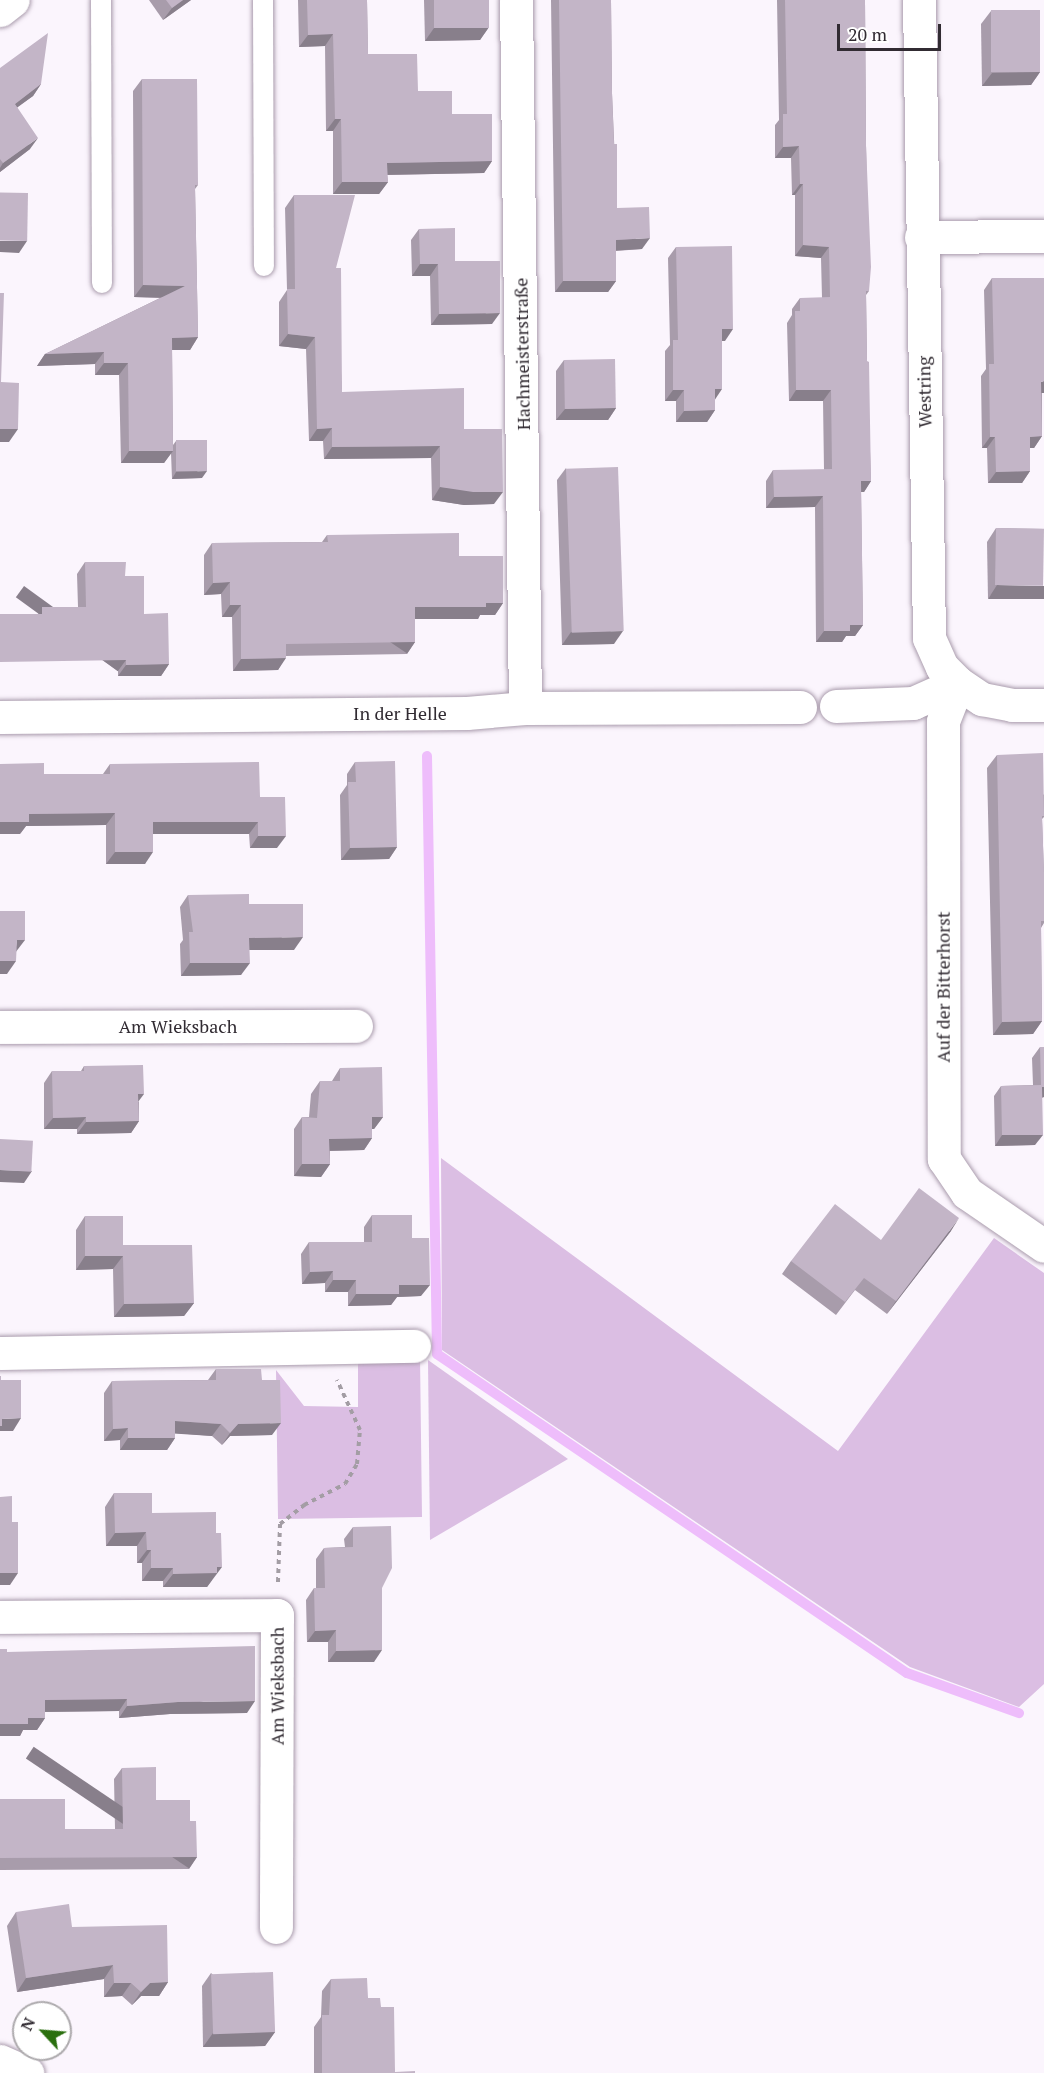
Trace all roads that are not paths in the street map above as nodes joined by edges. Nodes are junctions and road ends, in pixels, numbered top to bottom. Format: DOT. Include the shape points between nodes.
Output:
graph roads {
  1 [pos="13,0"];
  2 [pos="101,0"];
  3 [pos="263,0"];
  4 [pos="516,0"];
  5 [pos="919,0"];
  6 [pos="0,10"];
  7 [pos="1044,236"];
  8 [pos="921,237"];
  9 [pos="264,266"];
  10 [pos="102,283"];
  11 [pos="958,683"];
  12 [pos="1044,705"];
  13 [pos="836,706"];
  14 [pos="800,707"];
  15 [pos="525,708"];
  16 [pos="0,717"];
  17 [pos="356,1026"];
  18 [pos="0,1027"];
  19 [pos="1044,1246"];
  20 [pos="414,1346"];
  21 [pos="0,1353"];
  22 [pos="0,1617"];
  23 [pos="276,1926"];
  24 [pos="0,2061"];
  25 [pos="27,2073"];
  1 -- 6 [label="street"];
  2 -- 10 [label="lane"];
  3 -- 9 [label="lane"];
  4 -- 15 [label="street, Hachmeisterstraße"];
  5 -- 8 [label="street, Westring"];
  7 -- 8 [label="street"];
  8 -- 11 [label="street, Westring" via="929,638 942,667"];
  11 -- 12 [label="street, Westring" via="982,699 1012,705"];
  11 -- 13 [label="street" via="913,703"];
  11 -- 19 [label="street, Auf der Bitterhorst" via="943,721 944,1160 967,1194"];
  14 -- 15 [label="street, In der Helle"];
  15 -- 16 [label="street, In der Helle" via="467,713"];
  17 -- 18 [label="street, Am Wieksbach"];
  20 -- 21 [label="street"];
  22 -- 23 [label="street, Am Wieksbach" via="278,1615"];
  24 -- 25 [label="street"];
}
